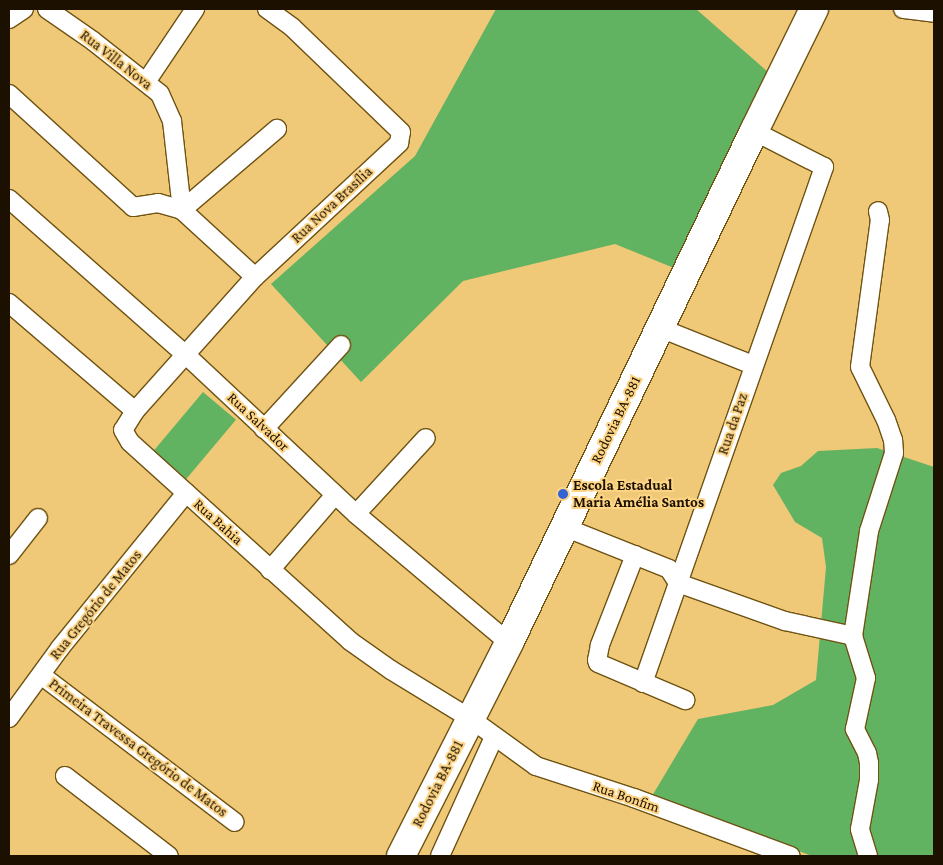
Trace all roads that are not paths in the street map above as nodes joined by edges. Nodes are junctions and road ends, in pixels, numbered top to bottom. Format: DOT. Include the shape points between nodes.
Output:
graph roads {
  1 [pos="24,9"];
  2 [pos="47,9"];
  3 [pos="195,9"];
  4 [pos="267,9"];
  5 [pos="814,9"];
  6 [pos="903,9"];
  7 [pos="934,13"];
  8 [pos="9,20"];
  9 [pos="146,82"];
  10 [pos="9,94"];
  11 [pos="277,129"];
  12 [pos="754,131"];
  13 [pos="9,199"];
  14 [pos="182,210"];
  15 [pos="878,211"];
  16 [pos="255,277"];
  17 [pos="9,303"];
  18 [pos="660,328"];
  19 [pos="341,345"];
  20 [pos="185,354"];
  21 [pos="753,365"];
  22 [pos="135,411"];
  23 [pos="264,429"];
  24 [pos="426,438"];
  25 [pos="186,493"];
  26 [pos="335,495"];
  27 [pos="356,514"];
  28 [pos="38,518"];
  29 [pos="564,527"];
  30 [pos="635,554"];
  31 [pos="9,555"];
  32 [pos="270,570"];
  33 [pos="678,583"];
  34 [pos="853,636"];
  35 [pos="509,643"];
  36 [pos="41,675"];
  37 [pos="643,682"];
  38 [pos="685,700"];
  39 [pos="9,718"];
  40 [pos="471,719"];
  41 [pos="494,737"];
  42 [pos="65,776"];
  43 [pos="236,822"];
  44 [pos="169,856"];
  45 [pos="401,856"];
  46 [pos="440,856"];
  47 [pos="791,856"];
  48 [pos="868,856"];
  1 -- 8 [label="street"];
  2 -- 9 [label="street, Rua Villa Nova"];
  3 -- 9 [label="street"];
  4 -- 16 [label="street, Rua Nova Brasília" via="292,27 401,132 399,143"];
  5 -- 12 [label="main road, Rodovia BA-881"];
  6 -- 7 [label="street"];
  9 -- 14 [label="street, Rua Villa Nova" via="160,94 172,121"];
  10 -- 14 [label="street" via="133,207 158,203"];
  11 -- 14 [label="street"];
  12 -- 18 [label="main road, Rodovia BA-881"];
  12 -- 21 [label="street, Rua da Paz" via="824,167"];
  13 -- 20 [label="street, Rua Salvador"];
  14 -- 16 [label="street"];
  15 -- 34 [label="street" via="880,220 860,367 886,420 894,453 869,531"];
  16 -- 20 [label="street, Rua Nova Brasília"];
  17 -- 22 [label="street"];
  18 -- 21 [label="street"];
  18 -- 29 [label="main road, Rodovia BA-881"];
  19 -- 23 [label="street"];
  20 -- 22 [label="street, Rua Nova Brasília"];
  20 -- 23 [label="street, Rua Salvador"];
  21 -- 33 [label="street, Rua da Paz"];
  22 -- 25 [label="street, Rua Bahia" via="124,426 125,436"];
  23 -- 26 [label="street, Rua Salvador"];
  24 -- 27 [label="street"];
  25 -- 32 [label="street, Rua Bahia"];
  25 -- 36 [label="street, Rua Gregório de Matos"];
  26 -- 27 [label="street, Rua Salvador"];
  26 -- 32 [label="street"];
  27 -- 35 [label="street, Rua Salvador"];
  28 -- 31 [label="street"];
  29 -- 30 [label="street"];
  29 -- 35 [label="main road, Rodovia BA-881"];
  30 -- 33 [label="street" via="669,570"];
  30 -- 37 [label="street" via="600,645 597,662"];
  32 -- 40 [label="street, Rua Bahia" via="350,641"];
  33 -- 34 [label="street" via="785,621"];
  33 -- 37 [label="street, Rua da Paz"];
  34 -- 48 [label="street" via="866,678 855,730 869,762 860,829"];
  35 -- 40 [label="main road, Rodovia BA-881"];
  36 -- 39 [label="street, Rua Gregório de Matos"];
  36 -- 43 [label="street, Primeira Travessa Gregório de Matos"];
  37 -- 38 [label="street"];
  40 -- 41 [label="street, Rua Bonfim"];
  40 -- 45 [label="main road, Rodovia BA-881"];
  41 -- 46 [label="street"];
  41 -- 47 [label="street, Rua Bonfim" via="536,766"];
  42 -- 44 [label="street"];
}
